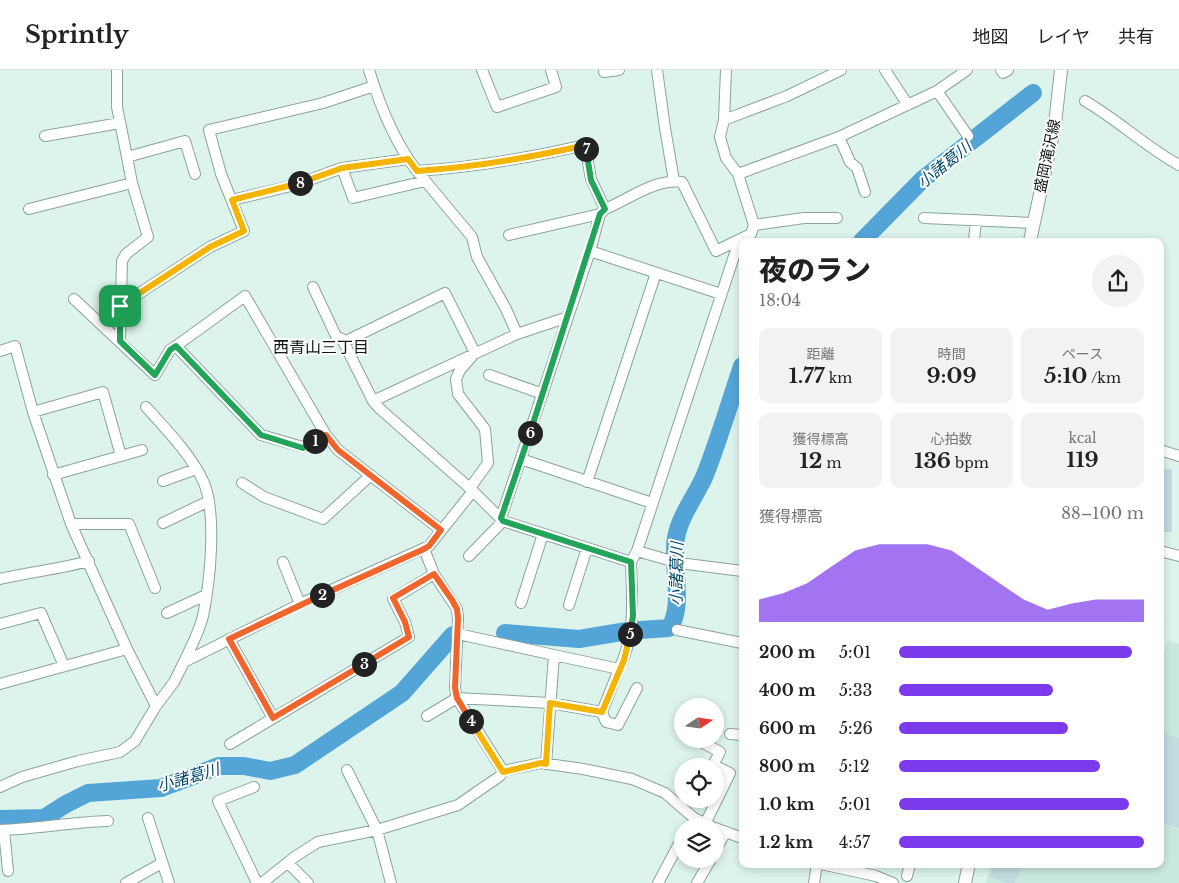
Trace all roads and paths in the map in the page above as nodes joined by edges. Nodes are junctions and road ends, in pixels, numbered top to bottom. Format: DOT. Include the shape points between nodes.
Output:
graph roads {
  1 [pos="117,70"];
  2 [pos="369,70"];
  3 [pos="482,70"];
  4 [pos="551,70"];
  5 [pos="619,70"];
  6 [pos="657,70"];
  7 [pos="726,70"];
  8 [pos="841,70"];
  9 [pos="885,70"];
  10 [pos="967,70"];
  11 [pos="1001,70"];
  12 [pos="1008,70"];
  13 [pos="1061,70"];
  14 [pos="604,72"];
  15 [pos="374,86"];
  16 [pos="937,91"];
  17 [pos="1085,101"];
  18 [pos="908,105"];
  19 [pos="724,120"];
  20 [pos="120,123"];
  21 [pos="45,136"];
  22 [pos="968,136"];
  23 [pos="839,137"];
  24 [pos="127,157"];
  25 [pos="408,159"];
  26 [pos="1179,165"];
  27 [pos="342,168"];
  28 [pos="417,171"];
  29 [pos="195,174"];
  30 [pos="738,174"];
  31 [pos="674,181"];
  32 [pos="425,182"];
  33 [pos="132,183"];
  34 [pos="865,192"];
  35 [pos="232,200"];
  36 [pos="29,209"];
  37 [pos="602,212"];
  38 [pos="837,218"];
  39 [pos="924,218"];
  40 [pos="976,220"];
  41 [pos="1033,223"];
  42 [pos="754,225"];
  43 [pos="509,235"];
  44 [pos="744,238"];
  45 [pos="974,238"];
  46 [pos="1030,238"];
  47 [pos="738,241"];
  48 [pos="590,251"];
  49 [pos="656,273"];
  50 [pos="314,288"];
  51 [pos="721,294"];
  52 [pos="74,299"];
  53 [pos="120,306"];
  54 [pos="568,317"];
  55 [pos="517,334"];
  56 [pos="120,341"];
  57 [pos="344,342"];
  58 [pos="176,346"];
  59 [pos="0,351"];
  60 [pos="475,353"];
  61 [pos="489,375"];
  62 [pos="543,394"];
  63 [pos="373,401"];
  64 [pos="146,407"];
  65 [pos="33,412"];
  66 [pos="326,435"];
  67 [pos="142,450"];
  68 [pos="1164,451"];
  69 [pos="121,456"];
  70 [pos="1179,456"];
  71 [pos="521,459"];
  72 [pos="196,469"];
  73 [pos="54,475"];
  74 [pos="371,475"];
  75 [pos="163,481"];
  76 [pos="587,482"];
  77 [pos="242,483"];
  78 [pos="471,489"];
  79 [pos="209,500"];
  80 [pos="652,503"];
  81 [pos="502,519"];
  82 [pos="163,523"];
  83 [pos="71,524"];
  84 [pos="441,530"];
  85 [pos="543,534"];
  86 [pos="587,548"];
  87 [pos="424,549"];
  88 [pos="637,551"];
  89 [pos="1164,552"];
  90 [pos="469,556"];
  91 [pos="1179,556"];
  92 [pos="89,561"];
  93 [pos="283,562"];
  94 [pos="631,562"];
  95 [pos="739,571"];
  96 [pos="434,574"];
  97 [pos="0,579"];
  98 [pos="155,588"];
  99 [pos="206,595"];
  100 [pos="521,603"];
  101 [pos="300,604"];
  102 [pos="569,605"];
  103 [pos="167,613"];
  104 [pos="0,624"];
  105 [pos="677,630"];
  106 [pos="458,634"];
  107 [pos="229,639"];
  108 [pos="739,642"];
  109 [pos="127,649"];
  110 [pos="554,655"];
  111 [pos="184,662"];
  112 [pos="64,666"];
  113 [pos="619,669"];
  114 [pos="0,684"];
  115 [pos="636,688"];
  116 [pos="457,698"];
  117 [pos="550,703"];
  118 [pos="156,706"];
  119 [pos="602,712"];
  120 [pos="426,716"];
  121 [pos="273,718"];
  122 [pos="730,734"];
  123 [pos="739,735"];
  124 [pos="230,744"];
  125 [pos="713,748"];
  126 [pos="546,764"];
  127 [pos="347,770"];
  128 [pos="503,772"];
  129 [pos="0,787"];
  130 [pos="254,787"];
  131 [pos="148,818"];
  132 [pos="687,818"];
  133 [pos="713,818"];
  134 [pos="108,820"];
  135 [pos="2,830"];
  136 [pos="377,830"];
  137 [pos="725,833"];
  138 [pos="739,837"];
  139 [pos="674,853"];
  140 [pos="288,863"];
  141 [pos="162,864"];
  142 [pos="706,868"];
  143 [pos="816,868"];
  144 [pos="839,868"];
  145 [pos="909,868"];
  146 [pos="968,868"];
  147 [pos="8,871"];
  148 [pos="907,876"];
  149 [pos="126,883"];
  150 [pos="168,883"];
  151 [pos="258,883"];
  152 [pos="262,883"];
  153 [pos="308,883"];
  154 [pos="391,883"];
  155 [pos="658,883"];
  156 [pos="697,883"];
  157 [pos="814,883"];
  158 [pos="893,883"];
  159 [pos="965,883"];
  1 -- 20 [label="street"];
  2 -- 15 [label="street"];
  3 -- 4 [label="street" via="497,107 556,87"];
  5 -- 14 [label="street"];
  6 -- 31 [label="street"];
  7 -- 19 [label="street"];
  8 -- 19 [label="street" via="787,96"];
  9 -- 18 [label="street"];
  10 -- 16 [label="street"];
  11 -- 12 [label="street" via="1003,73"];
  13 -- 41 [label="main road, 盛岡滝沢線" via="1055,124"];
  15 -- 25 [label="street" via="385,116"];
  15 -- 35 [label="street" via="323,103 209,130"];
  16 -- 18 [label="street"];
  16 -- 22 [label="street"];
  17 -- 26 [label="street"];
  18 -- 23 [label="street"];
  19 -- 30 [label="street" via="720,137 726,158"];
  20 -- 21 [label="street"];
  20 -- 24 [label="street"];
  23 -- 30 [label="street"];
  23 -- 34 [label="street" via="850,162 857,168"];
  24 -- 29 [label="street" via="185,141"];
  24 -- 33 [label="street"];
  25 -- 27 [label="street"];
  25 -- 28 [label="street"];
  27 -- 32 [label="street" via="353,198"];
  27 -- 35 [label="street" via="296,185"];
  28 -- 32 [label="street"];
  28 -- 37 [label="street" via="525,158 586,145 591,180"];
  30 -- 42 [label="street"];
  31 -- 37 [label="street" via="651,187"];
  31 -- 47 [label="street" via="682,182 716,251"];
  32 -- 55 [label="street" via="472,237 477,257"];
  33 -- 36 [label="street"];
  33 -- 53 [label="street" via="148,238 126,254 122,261"];
  35 -- 53 [label="street" via="244,231 210,247"];
  37 -- 43 [label="street"];
  37 -- 48 [label="street"];
  38 -- 42 [label="street" via="804,218"];
  39 -- 40 [label="street"];
  40 -- 41 [label="street"];
  40 -- 45 [label="street"];
  41 -- 46 [label="main road, 盛岡滝沢線"];
  42 -- 44 [label="street" via="751,234"];
  47 -- 51 [label="street"];
  48 -- 49 [label="street"];
  48 -- 54 [label="street"];
  49 -- 51 [label="street"];
  49 -- 76 [label="street"];
  50 -- 57 [label="street" via="336,336"];
  51 -- 80 [label="street"];
  52 -- 56 [label="street"];
  53 -- 56 [label="street"];
  54 -- 55 [label="street"];
  54 -- 62 [label="street"];
  55 -- 60 [label="street"];
  56 -- 58 [label="street" via="155,375 170,350"];
  57 -- 60 [label="street" via="445,293"];
  57 -- 63 [label="street"];
  58 -- 66 [label="street" via="261,435 303,448"];
  58 -- 66 [label="street" via="245,296"];
  59 -- 65 [label="street" via="15,346"];
  60 -- 63 [label="street"];
  60 -- 78 [label="street" via="456,379 458,394 485,429 488,464"];
  61 -- 62 [label="street"];
  62 -- 71 [label="street"];
  63 -- 78 [label="street"];
  64 -- 72 [label="street"];
  65 -- 69 [label="street" via="103,392"];
  65 -- 73 [label="street"];
  66 -- 74 [label="street" via="338,450"];
  67 -- 69 [label="street"];
  68 -- 70 [label="street"];
  69 -- 73 [label="street"];
  71 -- 76 [label="street"];
  71 -- 81 [label="street"];
  72 -- 75 [label="street"];
  72 -- 79 [label="street"];
  73 -- 83 [label="street"];
  74 -- 77 [label="street" via="323,519 264,498"];
  74 -- 84 [label="street"];
  76 -- 80 [label="street"];
  78 -- 81 [label="street"];
  78 -- 84 [label="street"];
  79 -- 82 [label="street"];
  79 -- 99 [label="street" via="212,541"];
  80 -- 88 [label="street"];
  81 -- 85 [label="street"];
  81 -- 90 [label="street"];
  83 -- 92 [label="street"];
  83 -- 98 [label="street" via="129,524"];
  84 -- 87 [label="street"];
  85 -- 86 [label="street"];
  85 -- 100 [label="street"];
  86 -- 94 [label="street"];
  86 -- 102 [label="street"];
  87 -- 96 [label="street"];
  87 -- 101 [label="street"];
  88 -- 94 [label="street"];
  88 -- 95 [label="street" via="674,562"];
  89 -- 91 [label="street"];
  92 -- 97 [label="street"];
  92 -- 109 [label="street"];
  93 -- 101 [label="street"];
  94 -- 113 [label="street" via="633,616 624,660"];
  96 -- 106 [label="street" via="457,609"];
  96 -- 121 [label="street" via="393,598 409,637"];
  99 -- 103 [label="street"];
  99 -- 111 [label="street" via="203,617"];
  101 -- 107 [label="street"];
  104 -- 112 [label="street" via="41,613"];
  105 -- 108 [label="street"];
  106 -- 110 [label="street"];
  106 -- 116 [label="street"];
  107 -- 111 [label="street"];
  107 -- 121 [label="street"];
  109 -- 112 [label="street"];
  109 -- 118 [label="street"];
  110 -- 113 [label="street"];
  110 -- 117 [label="street"];
  111 -- 118 [label="street"];
  112 -- 114 [label="street"];
  113 -- 119 [label="street"];
  115 -- 119 [label="street" via="618,725 606,722"];
  116 -- 117 [label="street"];
  116 -- 120 [label="street"];
  116 -- 128 [label="street"];
  117 -- 119 [label="street"];
  117 -- 126 [label="street"];
  118 -- 129 [label="street" via="135,741 120,752 22,777"];
  121 -- 124 [label="street"];
  122 -- 123 [label="street"];
  125 -- 133 [label="street" via="720,752 713,765 730,773"];
  126 -- 128 [label="street"];
  126 -- 132 [label="street" via="632,779 665,793"];
  127 -- 136 [label="street"];
  128 -- 136 [label="street" via="458,805"];
  130 -- 151 [label="street" via="218,801"];
  131 -- 141 [label="street"];
  134 -- 135 [label="street"];
  135 -- 147 [label="street"];
  136 -- 140 [label="street" via="318,842"];
  136 -- 154 [label="street"];
  137 -- 138 [label="street"];
  139 -- 155 [label="street"];
  140 -- 152 [label="street"];
  140 -- 153 [label="street"];
  141 -- 149 [label="street"];
  141 -- 150 [label="street"];
  142 -- 156 [label="street"];
  143 -- 157 [label="street"];
  144 -- 158 [label="street"];
  145 -- 148 [label="street"];
  146 -- 159 [label="main road"];
}
